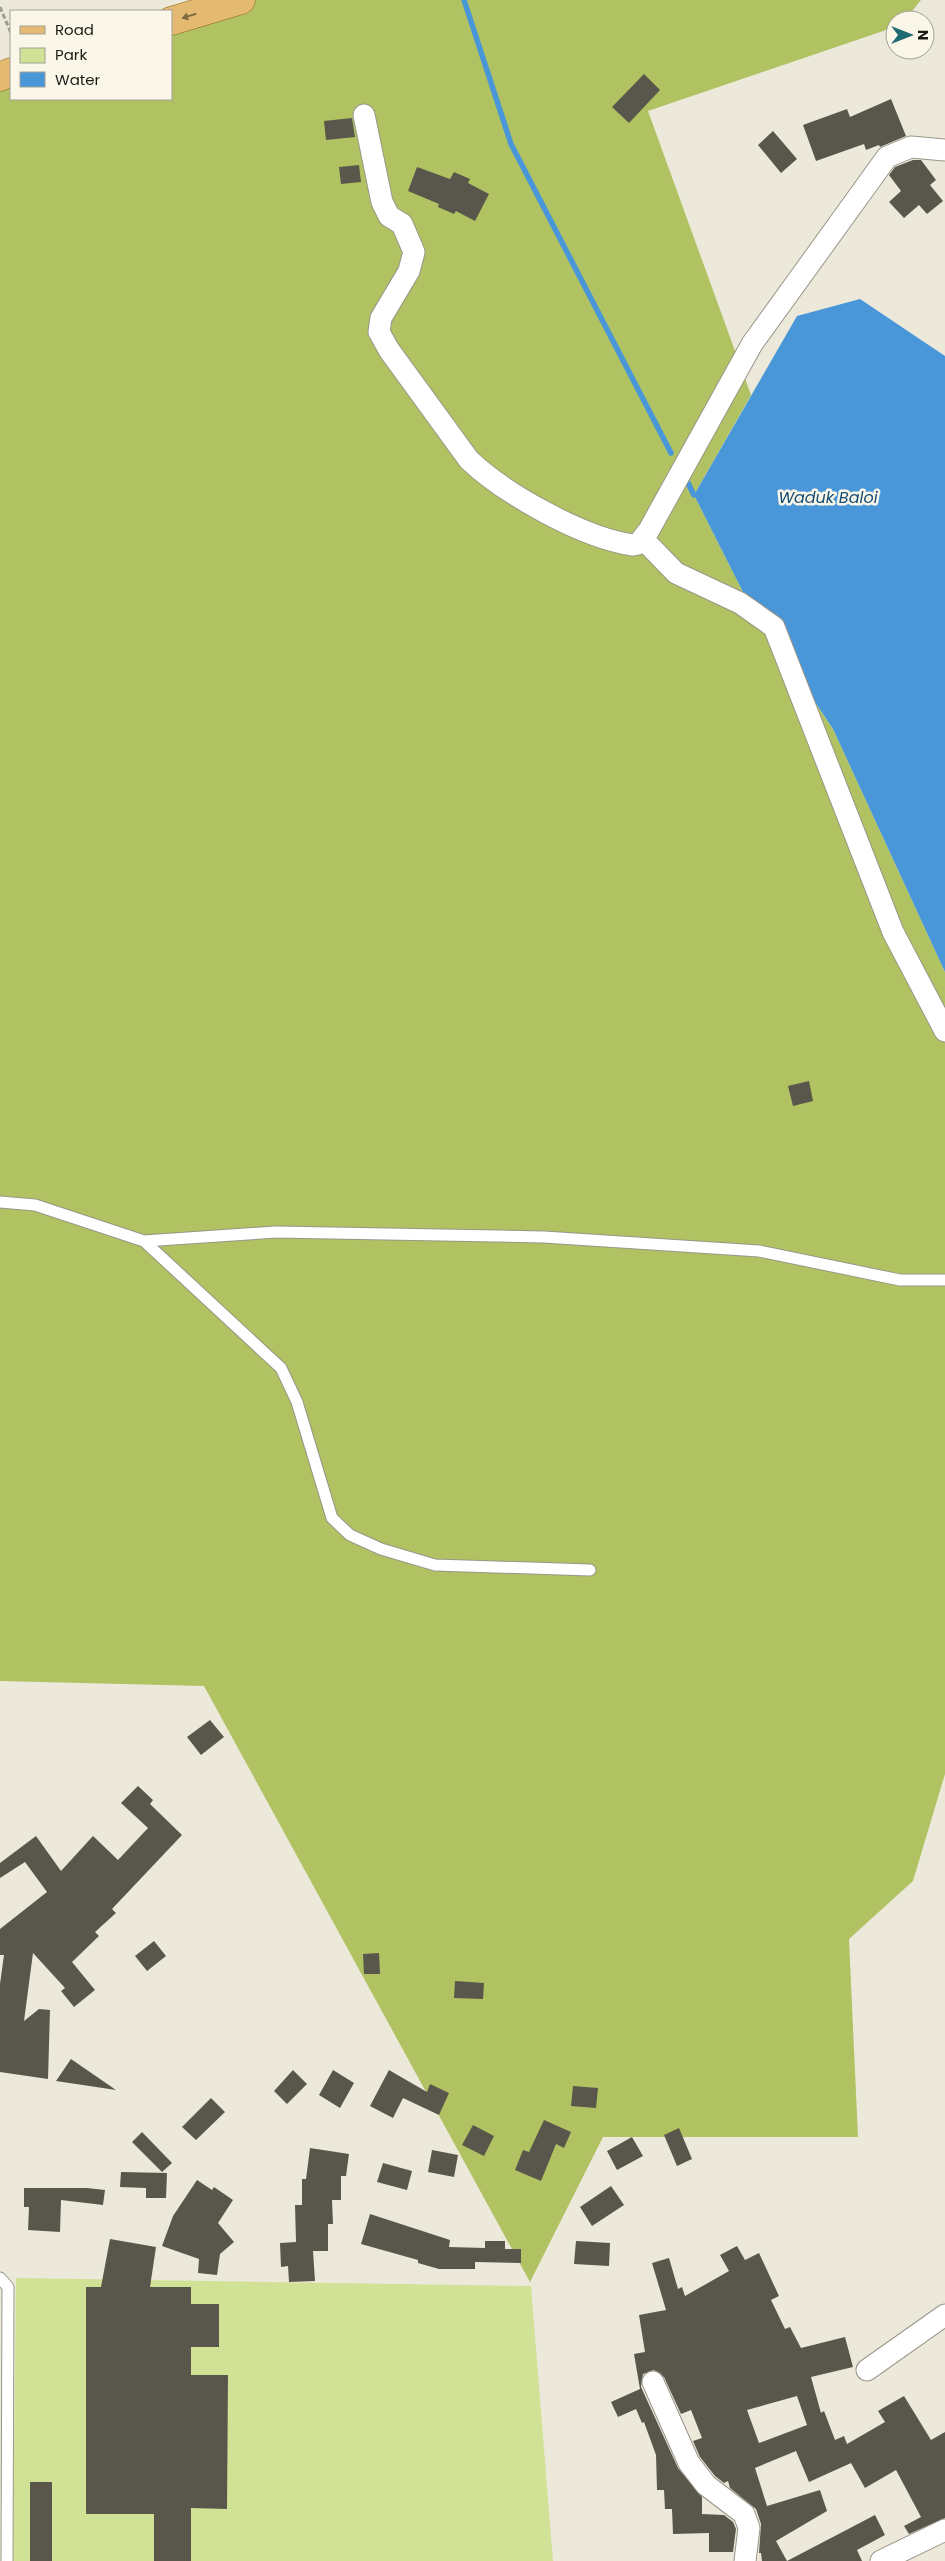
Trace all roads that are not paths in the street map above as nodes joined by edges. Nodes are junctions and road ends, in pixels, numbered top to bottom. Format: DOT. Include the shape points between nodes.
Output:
graph roads {
  1 [pos="241,0"];
  2 [pos="172,22"];
  3 [pos="364,114"];
  4 [pos="945,150"];
  5 [pos="643,539"];
  6 [pos="945,1031"];
  7 [pos="0,1202"];
  8 [pos="144,1240"];
  9 [pos="945,1280"];
  10 [pos="590,1570"];
  11 [pos="0,2278"];
  12 [pos="945,2315"];
  13 [pos="867,2370"];
  14 [pos="652,2382"];
  15 [pos="945,2530"];
  16 [pos="902,2557"];
  17 [pos="7,2561"];
  18 [pos="745,2561"];
  19 [pos="881,2561"];
  1 -- 2 [label="main road, one-way"];
  3 -- 5 [label="street" via="382,202 390,216 402,224 414,252 409,271 381,318 379,332 388,350 482,473 584,532 632,545"];
  4 -- 5 [label="street" via="911,147 887,157 752,344"];
  5 -- 6 [label="street" via="676,573 740,603 774,627 893,932"];
  7 -- 8 [label="lane" via="35,1206"];
  8 -- 9 [label="lane" via="276,1232 544,1237 759,1251 900,1280"];
  8 -- 10 [label="lane" via="281,1368 297,1402 332,1518 350,1535 381,1549 435,1565"];
  11 -- 17 [label="lane" via="8,2286"];
  12 -- 13 [label="street"];
  14 -- 18 [label="street" via="689,2463 706,2485 744,2514 749,2528"];
  15 -- 16 [label="street"];
  16 -- 19 [label="street"];
}
